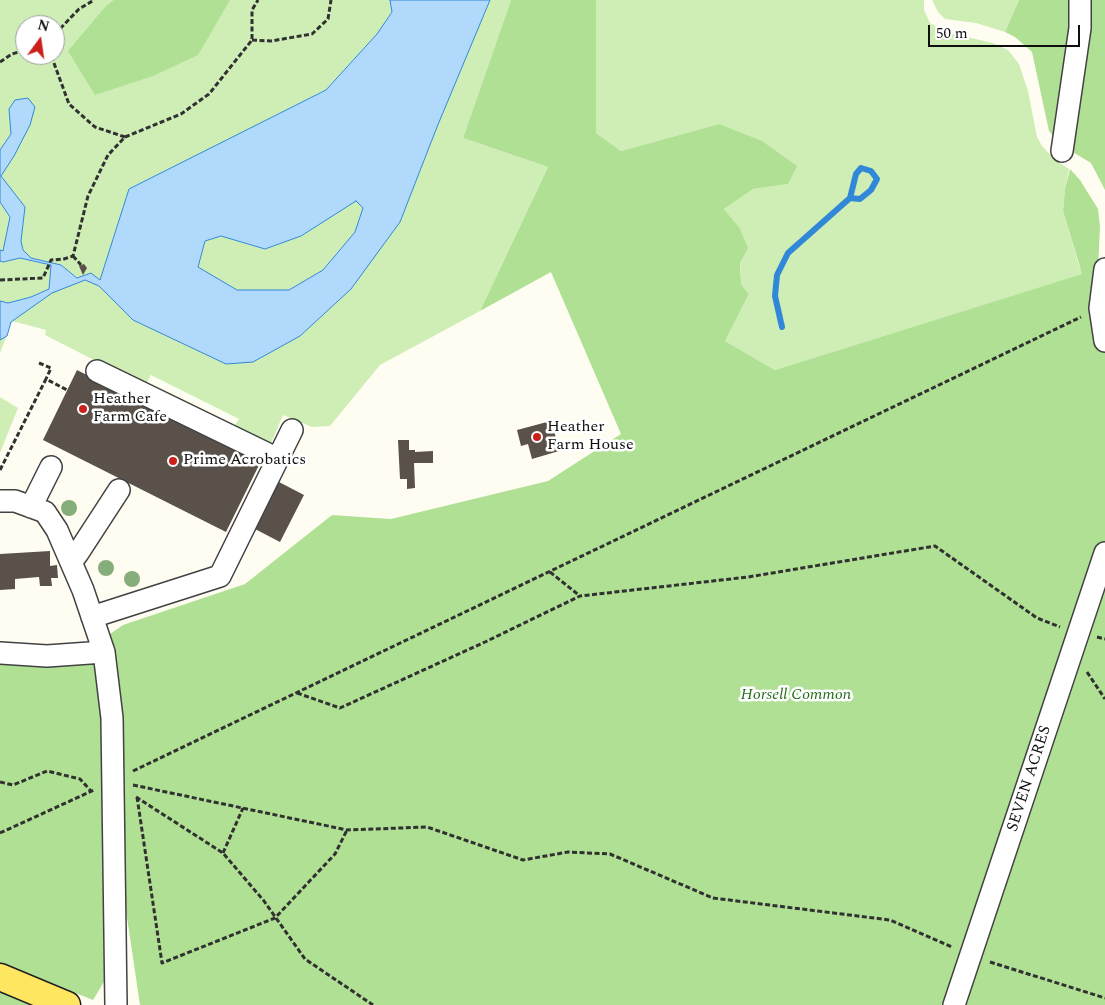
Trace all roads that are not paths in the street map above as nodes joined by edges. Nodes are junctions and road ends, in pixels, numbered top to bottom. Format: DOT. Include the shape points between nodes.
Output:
graph roads {
  1 [pos="1080,0"];
  2 [pos="1062,151"];
  3 [pos="1105,269"];
  4 [pos="1105,341"];
  5 [pos="97,371"];
  6 [pos="292,430"];
  7 [pos="278,459"];
  8 [pos="51,467"];
  9 [pos="119,490"];
  10 [pos="0,501"];
  11 [pos="31,507"];
  12 [pos="1105,553"];
  13 [pos="72,561"];
  14 [pos="92,617"];
  15 [pos="104,652"];
  16 [pos="0,654"];
  17 [pos="0,977"];
  18 [pos="67,1005"];
  19 [pos="116,1005"];
  20 [pos="954,1005"];
  1 -- 2 [label="lane" via="1080,28"];
  3 -- 4 [label="lane" via="1100,308"];
  5 -- 7 [label="lane"];
  6 -- 7 [label="lane"];
  7 -- 14 [label="lane" via="220,576"];
  8 -- 11 [label="lane"];
  9 -- 13 [label="lane"];
  10 -- 11 [label="lane" via="15,501"];
  11 -- 13 [label="lane" via="45,512"];
  12 -- 20 [label="lane, SEVEN ACRES"];
  13 -- 14 [label="lane"];
  14 -- 15 [label="lane"];
  15 -- 16 [label="lane" via="46,656"];
  15 -- 19 [label="lane" via="112,718"];
  17 -- 18 [label="main road"];
}
